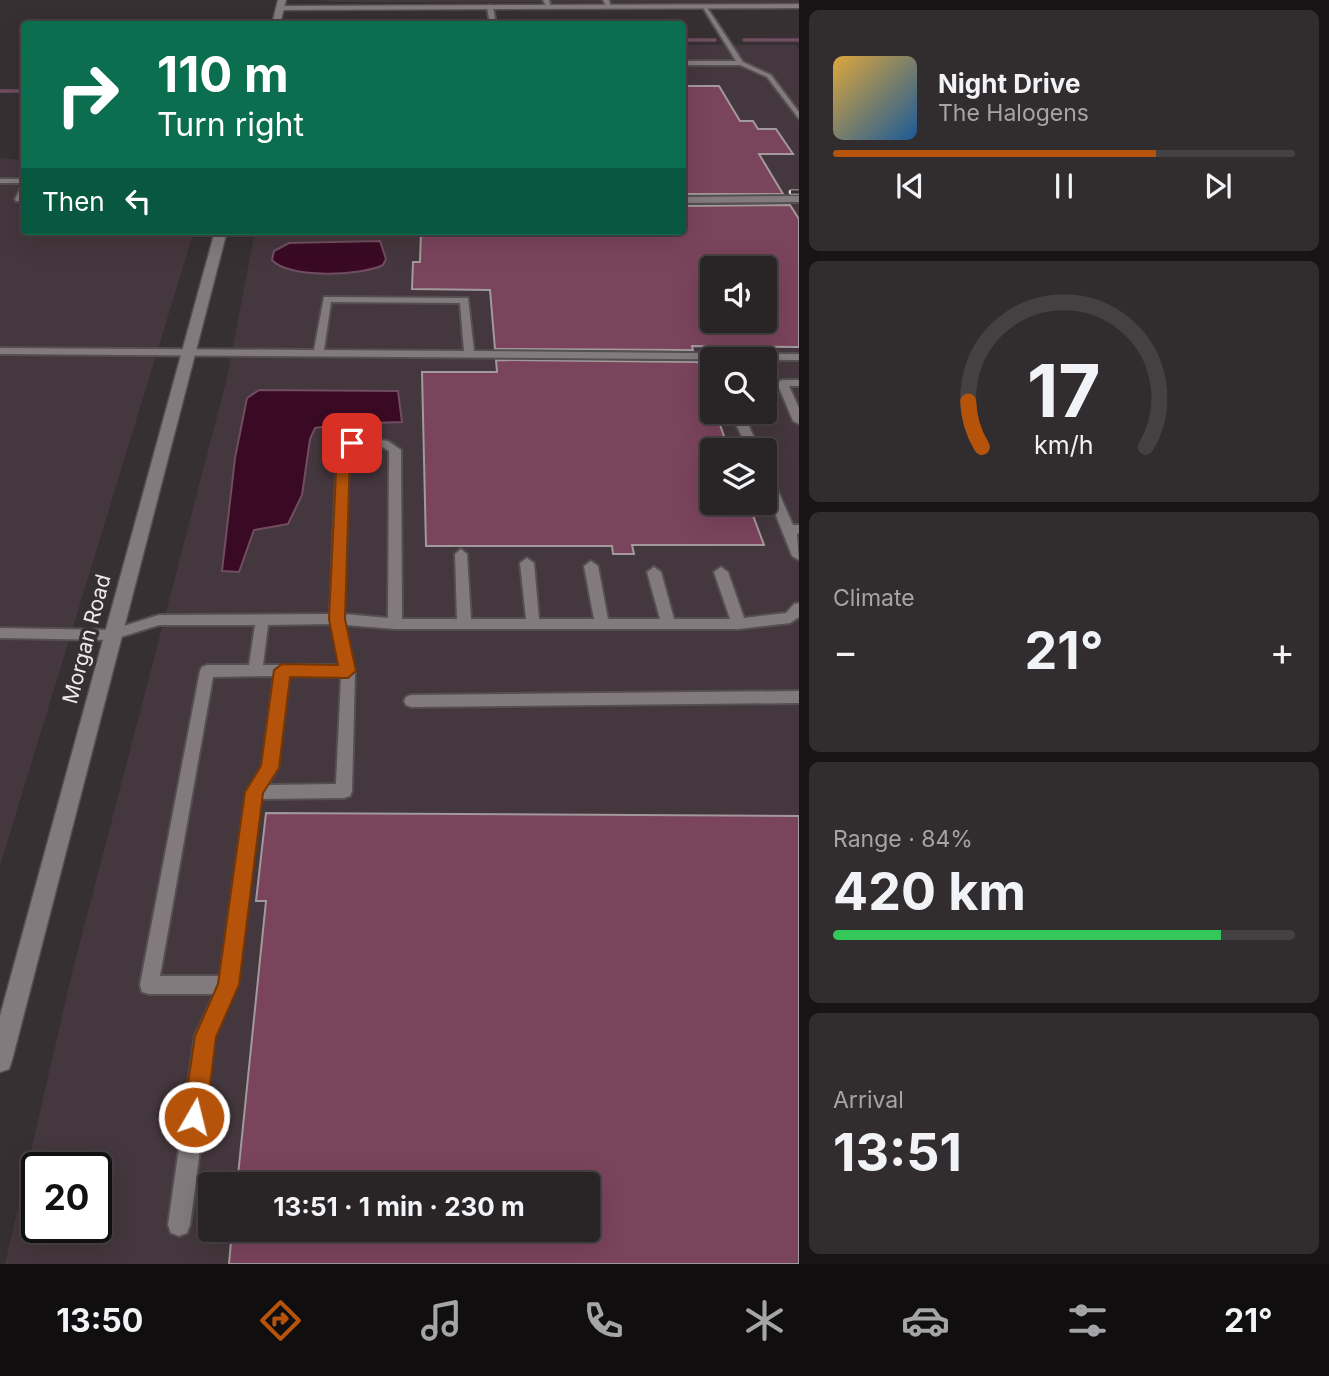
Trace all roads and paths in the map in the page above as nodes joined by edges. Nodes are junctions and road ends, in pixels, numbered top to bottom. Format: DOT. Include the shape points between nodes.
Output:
graph roads {
  1 [pos="379,3"];
  2 [pos="391,3"];
  3 [pos="547,3"];
  4 [pos="607,3"];
  5 [pos="725,3"];
  6 [pos="281,4"];
  7 [pos="704,6"];
  8 [pos="799,6"];
  9 [pos="490,7"];
  10 [pos="277,21"];
  11 [pos="492,21"];
  12 [pos="686,62"];
  13 [pos="741,63"];
  14 [pos="799,117"];
  15 [pos="0,181"];
  16 [pos="21,181"];
  17 [pos="21,196"];
  18 [pos="799,199"];
  19 [pos="19,200"];
  20 [pos="686,200"];
  21 [pos="220,235"];
  22 [pos="0,351"];
  23 [pos="188,352"];
  24 [pos="319,352"];
  25 [pos="469,353"];
  26 [pos="799,357"];
  27 [pos="799,383"];
  28 [pos="799,421"];
  29 [pos="777,498"];
  30 [pos="794,530"];
  31 [pos="461,554"];
  32 [pos="799,556"];
  33 [pos="527,563"];
  34 [pos="591,566"];
  35 [pos="654,572"];
  36 [pos="721,572"];
  37 [pos="799,608"];
  38 [pos="337,619"];
  39 [pos="262,621"];
  40 [pos="395,624"];
  41 [pos="464,624"];
  42 [pos="533,624"];
  43 [pos="602,624"];
  44 [pos="668,624"];
  45 [pos="739,625"];
  46 [pos="0,633"];
  47 [pos="111,635"];
  48 [pos="282,670"];
  49 [pos="255,671"];
  50 [pos="348,671"];
  51 [pos="799,698"];
  52 [pos="411,701"];
  53 [pos="254,792"];
  54 [pos="228,985"];
  55 [pos="0,1059"];
  56 [pos="179,1225"];
  1 -- 2 [label="street"];
  1 -- 6 [label="street"];
  2 -- 9 [label="street"];
  3 -- 4 [label="street"];
  3 -- 9 [label="street"];
  4 -- 7 [label="street"];
  5 -- 7 [label="street"];
  5 -- 8 [label="street"];
  6 -- 10 [label="street"];
  7 -- 13 [label="lane"];
  9 -- 11 [label="lane"];
  12 -- 13 [label="lane"];
  13 -- 14 [label="lane" via="769,76"];
  15 -- 16 [label="lane"];
  17 -- 19 [label="lane"];
  18 -- 20 [label="lane"];
  21 -- 23 [label="street, Morgan Road"];
  22 -- 23 [label="lane"];
  23 -- 24 [label="lane"];
  23 -- 47 [label="street, Morgan Road"];
  24 -- 25 [label="lane"];
  24 -- 25 [label="lane" via="327,299 465,300"];
  25 -- 26 [label="lane"];
  27 -- 28 [label="lane" via="782,383"];
  29 -- 30 [label="lane"];
  30 -- 32 [label="lane"];
  31 -- 41 [label="lane"];
  33 -- 42 [label="lane"];
  34 -- 43 [label="lane"];
  35 -- 44 [label="lane"];
  36 -- 45 [label="lane"];
  37 -- 45 [label="lane" via="790,618"];
  38 -- 39 [label="lane"];
  38 -- 40 [label="lane"];
  38 -- 40 [label="lane" via="343,451 352,443 384,443 395,450"];
  38 -- 50 [label="lane"];
  39 -- 47 [label="lane" via="159,621"];
  39 -- 49 [label="lane"];
  40 -- 41 [label="lane"];
  41 -- 42 [label="lane"];
  42 -- 43 [label="lane"];
  43 -- 44 [label="lane"];
  44 -- 45 [label="lane"];
  46 -- 47 [label="lane"];
  47 -- 55 [label="street, Morgan Road"];
  48 -- 49 [label="lane"];
  48 -- 50 [label="lane"];
  48 -- 53 [label="lane" via="270,768"];
  49 -- 54 [label="lane" via="207,671 149,985"];
  50 -- 53 [label="lane" via="344,791"];
  51 -- 52 [label="lane"];
  53 -- 54 [label="lane"];
  54 -- 56 [label="lane" via="205,1036"];
}
